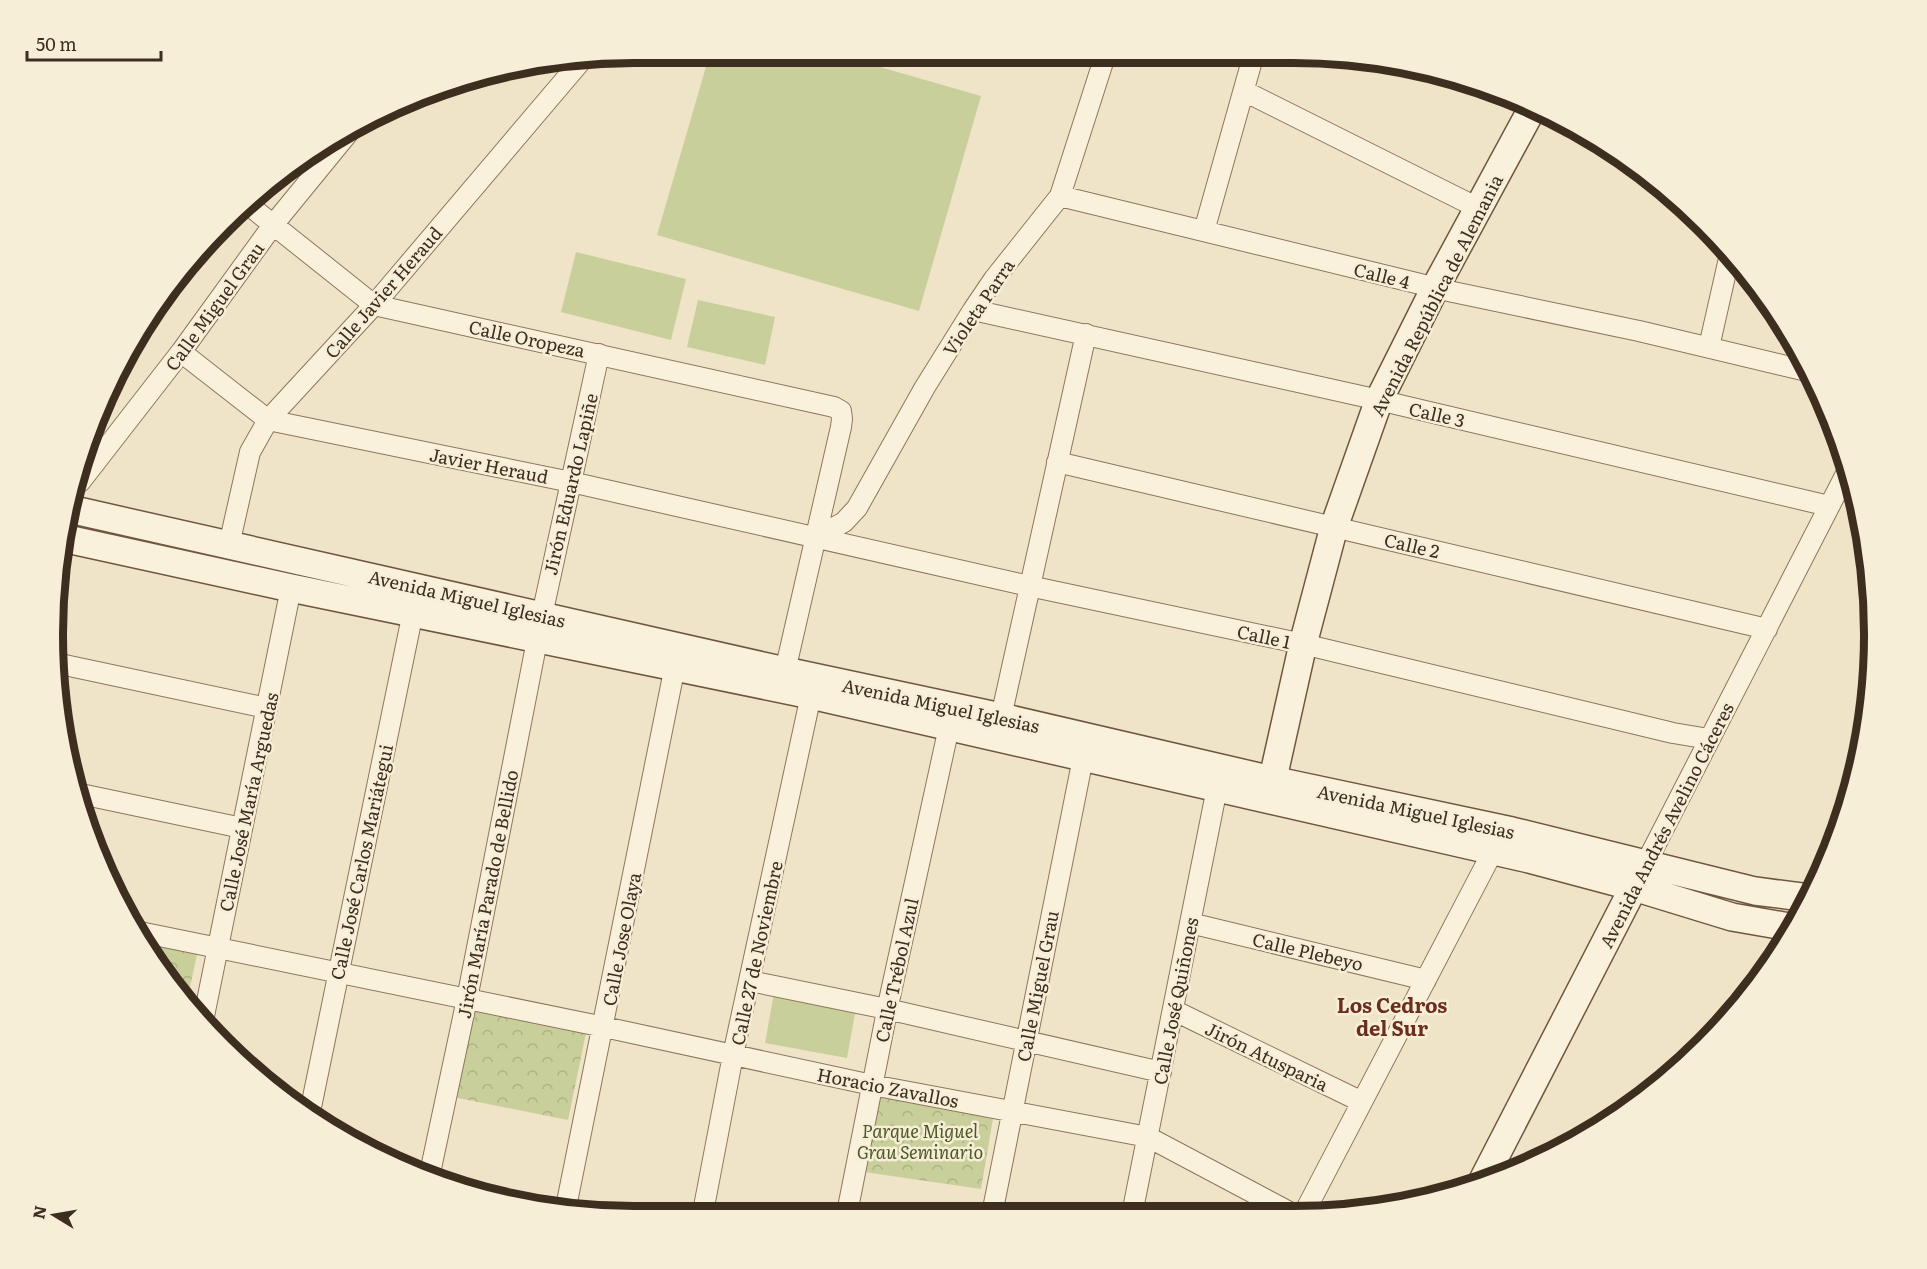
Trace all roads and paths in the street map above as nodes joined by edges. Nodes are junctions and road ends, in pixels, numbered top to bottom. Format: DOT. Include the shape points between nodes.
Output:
graph roads {
  1 [pos="1103,63"];
  2 [pos="1251,63"];
  3 [pos="577,66"];
  4 [pos="1244,91"];
  5 [pos="1529,115"];
  6 [pos="1543,121"];
  7 [pos="336,148"];
  8 [pos="1060,196"];
  9 [pos="1478,208"];
  10 [pos="253,209"];
  11 [pos="273,225"];
  12 [pos="1204,231"];
  13 [pos="1728,265"];
  14 [pos="1444,290"];
  15 [pos="374,305"];
  16 [pos="973,309"];
  17 [pos="1086,334"];
  18 [pos="1709,347"];
  19 [pos="181,352"];
  20 [pos="599,354"];
  21 [pos="1798,369"];
  22 [pos="1387,402"];
  23 [pos="268,420"];
  24 [pos="1057,462"];
  25 [pos="86,475"];
  26 [pos="1843,480"];
  27 [pos="571,482"];
  28 [pos="1829,506"];
  29 [pos="77,511"];
  30 [pos="1342,529"];
  31 [pos="816,537"];
  32 [pos="71,540"];
  33 [pos="229,545"];
  34 [pos="1029,586"];
  35 [pos="291,588"];
  36 [pos="413,612"];
  37 [pos="539,626"];
  38 [pos="1767,628"];
  39 [pos="1311,646"];
  40 [pos="64,665"];
  41 [pos="675,666"];
  42 [pos="785,671"];
  43 [pos="811,695"];
  44 [pos="267,708"];
  45 [pos="1002,717"];
  46 [pos="949,727"];
  47 [pos="1710,739"];
  48 [pos="1083,758"];
  49 [pos="1217,788"];
  50 [pos="1279,792"];
  51 [pos="86,795"];
  52 [pos="242,828"];
  53 [pos="1493,851"];
  54 [pos="1639,876"];
  55 [pos="1738,887"];
  56 [pos="1800,897"];
  57 [pos="1732,917"];
  58 [pos="1190,923"];
  59 [pos="1783,926"];
  60 [pos="148,934"];
  61 [pos="218,948"];
  62 [pos="338,972"];
  63 [pos="1426,980"];
  64 [pos="750,981"];
  65 [pos="467,999"];
  66 [pos="887,1009"];
  67 [pos="1173,1010"];
  68 [pos="205,1011"];
  69 [pos="604,1027"];
  70 [pos="1025,1041"];
  71 [pos="734,1055"];
  72 [pos="1161,1072"];
  73 [pos="872,1085"];
  74 [pos="1362,1102"];
  75 [pos="311,1106"];
  76 [pos="1011,1112"];
  77 [pos="1148,1137"];
  78 [pos="431,1168"];
  79 [pos="1487,1171"];
  80 [pos="567,1202"];
  81 [pos="704,1206"];
  82 [pos="848,1206"];
  83 [pos="993,1206"];
  84 [pos="1134,1206"];
  85 [pos="1278,1206"];
  86 [pos="1308,1206"];
  1 -- 8 [label="street, Violeta Parra"];
  2 -- 4 [label="street"];
  3 -- 15 [label="street, Calle Javier Heraud"];
  4 -- 9 [label="street"];
  4 -- 12 [label="street"];
  5 -- 9 [label="main road, Avenida República de Alemania"];
  6 -- 14 [label="main road, Avenida República de Alemania"];
  7 -- 11 [label="street, Calle Miguel Grau"];
  8 -- 12 [label="street, Calle 4"];
  8 -- 16 [label="street, Violeta Parra"];
  9 -- 14 [label="main road, Avenida República de Alemania"];
  10 -- 11 [label="street, Calle Oropeza"];
  11 -- 15 [label="street, Calle Oropeza"];
  11 -- 19 [label="street, Calle Miguel Grau"];
  12 -- 14 [label="street, Calle 4"];
  13 -- 18 [label="street"];
  14 -- 18 [label="street, Calle 4"];
  14 -- 22 [label="main road, Avenida República de Alemania"];
  15 -- 20 [label="street, Calle Oropeza"];
  15 -- 23 [label="street, Calle Javier Heraud"];
  16 -- 17 [label="street, Calle 3"];
  16 -- 31 [label="street, Violeta Parra" via="857,508 843,522"];
  17 -- 22 [label="street, Calle 3"];
  17 -- 24 [label="street"];
  18 -- 21 [label="street, Calle 4"];
  19 -- 23 [label="street, Javier Heraud"];
  19 -- 25 [label="street, Calle Miguel Grau"];
  20 -- 27 [label="street, Jirón Eduardo Lapiñe"];
  20 -- 31 [label="street, Calle Oropeza" via="834,406 841,411"];
  22 -- 28 [label="street, Calle 3"];
  22 -- 30 [label="main road, Avenida República de Alemania"];
  23 -- 27 [label="street, Javier Heraud"];
  23 -- 33 [label="street, Calle Javier Heraud" via="250,452"];
  24 -- 30 [label="street, Calle 2"];
  24 -- 34 [label="street"];
  26 -- 28 [label="street, Avenida Andrés Avelino Cáceres"];
  27 -- 31 [label="street, Javier Heraud"];
  27 -- 37 [label="street, Jirón Eduardo Lapiñe"];
  28 -- 38 [label="street, Avenida Andrés Avelino Cáceres"];
  29 -- 33 [label="main road, Avenida Miguel Iglesias"];
  30 -- 38 [label="street, Calle 2"];
  30 -- 39 [label="main road, Avenida República de Alemania"];
  31 -- 34 [label="street, Calle 1"];
  31 -- 42 [label="street"];
  32 -- 35 [label="main road, Avenida Miguel Iglesias"];
  33 -- 37 [label="main road, Avenida Miguel Iglesias"];
  34 -- 39 [label="street, Calle 1"];
  34 -- 45 [label="street"];
  35 -- 36 [label="main road, Avenida Miguel Iglesias"];
  35 -- 44 [label="street, Calle José María Arguedas"];
  36 -- 37 [label="main road, Avenida Miguel Iglesias"];
  36 -- 62 [label="street, Calle José Carlos Mariátegui"];
  37 -- 41 [label="main road, Avenida Miguel Iglesias"];
  37 -- 42 [label="main road, Avenida Miguel Iglesias"];
  37 -- 65 [label="street, Jirón María Parado de Bellido"];
  38 -- 47 [label="street, Avenida Andrés Avelino Cáceres"];
  39 -- 47 [label="street, Calle 1"];
  39 -- 50 [label="main road, Avenida República de Alemania"];
  40 -- 44 [label="street"];
  41 -- 43 [label="main road, Avenida Miguel Iglesias"];
  41 -- 69 [label="street, Calle Jose Olaya"];
  42 -- 45 [label="main road, Avenida Miguel Iglesias"];
  43 -- 46 [label="main road, Avenida Miguel Iglesias"];
  43 -- 64 [label="street, Calle 27 de Noviembre"];
  44 -- 52 [label="street, Calle José María Arguedas"];
  45 -- 50 [label="main road, Avenida Miguel Iglesias"];
  46 -- 48 [label="main road, Avenida Miguel Iglesias"];
  46 -- 66 [label="street, Calle Trébol Azul"];
  47 -- 54 [label="street, Avenida Andrés Avelino Cáceres"];
  48 -- 49 [label="main road, Avenida Miguel Iglesias"];
  48 -- 70 [label="street, Calle Miguel Grau"];
  49 -- 50 [label="main road, Avenida Miguel Iglesias"];
  49 -- 58 [label="street, Calle José Quiñones"];
  50 -- 53 [label="main road, Avenida Miguel Iglesias"];
  50 -- 54 [label="main road, Avenida Miguel Iglesias" via="1512,831"];
  51 -- 52 [label="street"];
  52 -- 61 [label="street, Calle José María Arguedas"];
  53 -- 54 [label="main road, Avenida Miguel Iglesias"];
  53 -- 63 [label="street"];
  54 -- 55 [label="main road, Avenida Miguel Iglesias"];
  54 -- 57 [label="main road, Avenida Miguel Iglesias"];
  54 -- 79 [label="main road, Avenida Andrés Avelino Cáceres"];
  55 -- 56 [label="main road, Avenida Miguel Iglesias"];
  55 -- 57 [label="main road"];
  57 -- 59 [label="main road, Avenida Miguel Iglesias"];
  58 -- 63 [label="street, Calle Plebeyo"];
  58 -- 67 [label="street, Calle José Quiñones"];
  60 -- 61 [label="street, Horacio Zavallos"];
  61 -- 62 [label="street, Horacio Zavallos"];
  61 -- 68 [label="street, Calle José María Arguedas"];
  62 -- 65 [label="street, Horacio Zavallos"];
  62 -- 75 [label="street, Calle José Carlos Mariátegui"];
  63 -- 74 [label="street"];
  64 -- 66 [label="street"];
  64 -- 71 [label="street, Calle 27 de Noviembre"];
  65 -- 69 [label="street, Horacio Zavallos"];
  65 -- 78 [label="street, Jirón María Parado de Bellido"];
  66 -- 70 [label="street"];
  66 -- 73 [label="street, Calle Trébol Azul"];
  67 -- 72 [label="street, Calle José Quiñones"];
  67 -- 74 [label="street, Jirón Atusparia"];
  69 -- 71 [label="street, Horacio Zavallos"];
  69 -- 80 [label="street, Calle Jose Olaya"];
  70 -- 72 [label="street"];
  70 -- 76 [label="street, Calle Miguel Grau"];
  71 -- 73 [label="street, Horacio Zavallos"];
  71 -- 81 [label="street, Calle 27 de Noviembre"];
  72 -- 77 [label="street, Calle José Quiñones"];
  73 -- 76 [label="street, Horacio Zavallos"];
  73 -- 82 [label="street, Calle Trébol Azul"];
  74 -- 86 [label="street"];
  76 -- 77 [label="street, Horacio Zavallos"];
  76 -- 83 [label="street, Calle Miguel Grau"];
  77 -- 84 [label="street, Calle José Quiñones"];
  77 -- 85 [label="street, Horacio Zavallos"];
}
